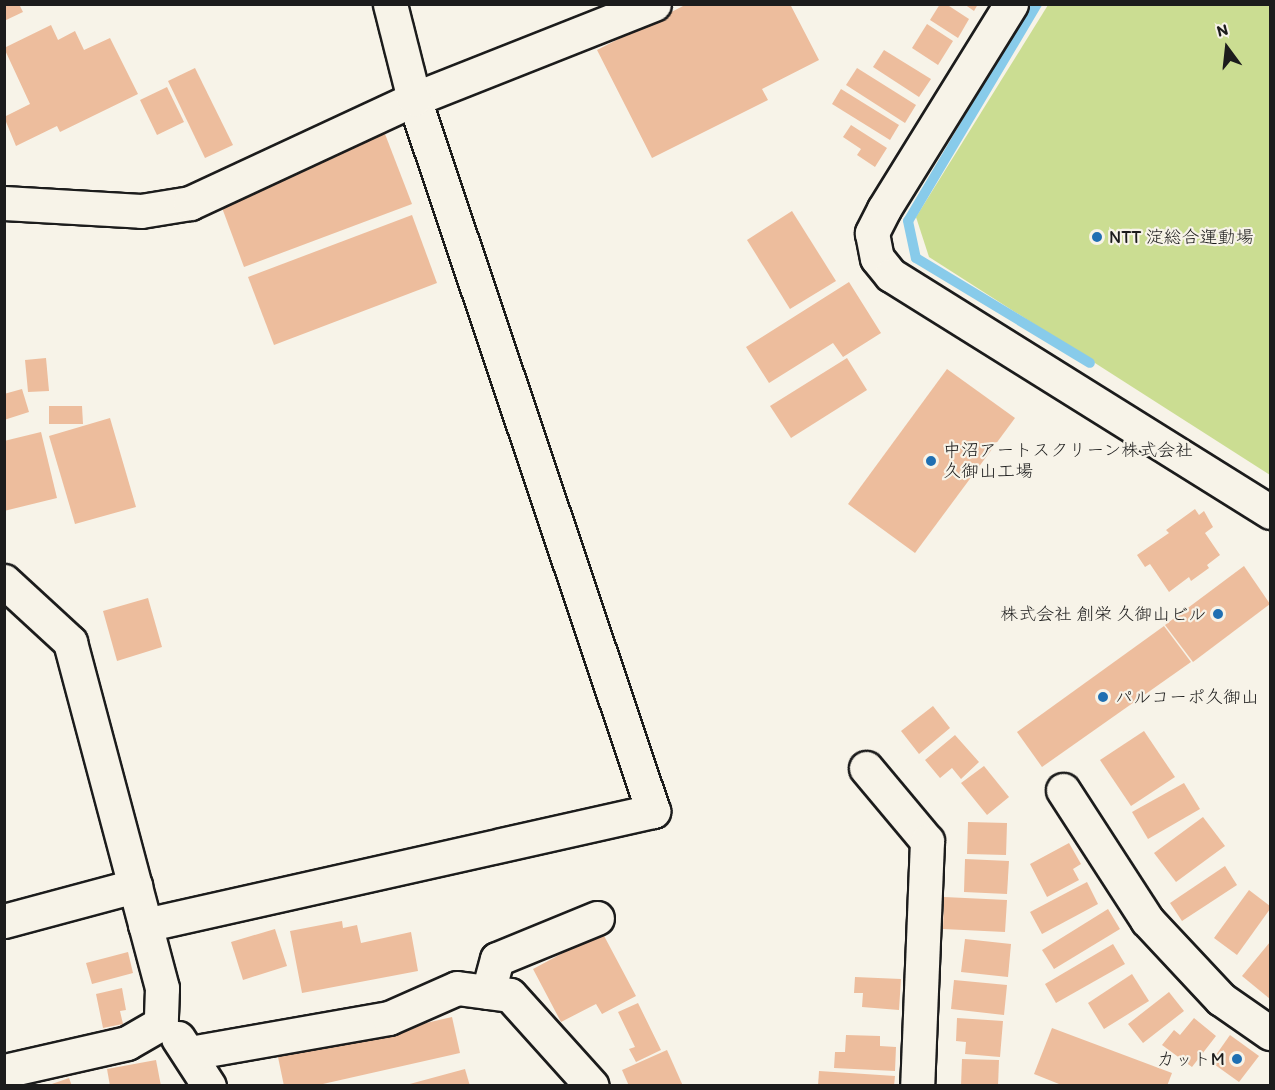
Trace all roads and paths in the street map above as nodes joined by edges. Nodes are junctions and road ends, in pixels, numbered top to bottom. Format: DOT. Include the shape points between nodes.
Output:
graph roads {
  1 [pos="390,4"];
  2 [pos="654,4"];
  3 [pos="1011,4"];
  4 [pos="414,99"];
  5 [pos="4,203"];
  6 [pos="1270,512"];
  7 [pos="4,581"];
  8 [pos="866,768"];
  9 [pos="1063,790"];
  10 [pos="135,886"];
  11 [pos="597,918"];
  12 [pos="4,921"];
  13 [pos="145,925"];
  14 [pos="488,992"];
  15 [pos="161,1023"];
  16 [pos="1270,1033"];
  17 [pos="190,1053"];
  18 [pos="4,1071"];
  19 [pos="208,1086"];
  20 [pos="592,1086"];
  21 [pos="917,1086"];
  1 -- 4 [label="street"];
  2 -- 4 [label="street"];
  3 -- 6 [label="street" via="884,209 872,233 877,258 891,275"];
  4 -- 5 [label="street" via="190,203 141,211"];
  4 -- 13 [label="street" via="653,811"];
  7 -- 10 [label="street" via="70,642"];
  8 -- 21 [label="street" via="927,841"];
  9 -- 16 [label="street" via="1147,920 1221,999"];
  10 -- 12 [label="street"];
  10 -- 13 [label="street"];
  11 -- 14 [label="street" via="497,959"];
  13 -- 15 [label="street" via="162,988"];
  14 -- 17 [label="street" via="457,988 389,1018"];
  14 -- 20 [label="street" via="510,995"];
  15 -- 17 [label="street"];
  15 -- 18 [label="street" via="127,1043"];
  17 -- 19 [label="street"];
}
